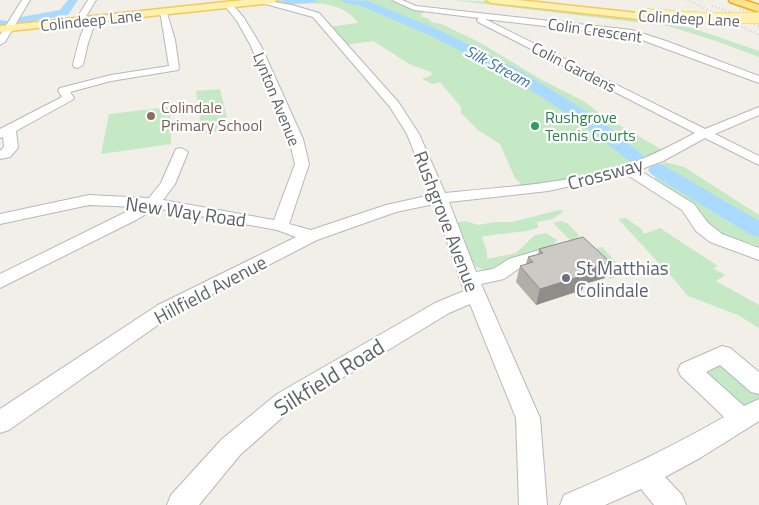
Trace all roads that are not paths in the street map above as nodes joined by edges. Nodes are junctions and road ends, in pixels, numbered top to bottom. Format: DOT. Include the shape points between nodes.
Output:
graph roads {
  1 [pos="26,0"];
  2 [pos="92,0"];
  3 [pos="396,0"];
  4 [pos="491,0"];
  5 [pos="734,0"];
  6 [pos="745,0"];
  7 [pos="268,1"];
  8 [pos="759,5"];
  9 [pos="229,6"];
  10 [pos="559,7"];
  11 [pos="759,9"];
  12 [pos="163,13"];
  13 [pos="488,19"];
  14 [pos="759,19"];
  15 [pos="92,20"];
  16 [pos="79,21"];
  17 [pos="4,28"];
  18 [pos="0,42"];
  19 [pos="78,65"];
  20 [pos="759,80"];
  21 [pos="759,110"];
  22 [pos="5,132"];
  23 [pos="705,133"];
  24 [pos="181,152"];
  25 [pos="0,155"];
  26 [pos="759,161"];
  27 [pos="631,168"];
  28 [pos="440,198"];
  29 [pos="153,202"];
  30 [pos="0,219"];
  31 [pos="280,226"];
  32 [pos="311,236"];
  33 [pos="567,248"];
  34 [pos="759,254"];
  35 [pos="0,282"];
  36 [pos="473,286"];
  37 [pos="759,385"];
  38 [pos="751,414"];
  39 [pos="0,422"];
  40 [pos="645,474"];
  41 [pos="181,505"];
  42 [pos="533,505"];
  43 [pos="574,505"];
  44 [pos="672,505"];
  1 -- 17 [label="street"];
  2 -- 16 [label="street"];
  3 -- 13 [label="street, Colin Gardens" via="414,8"];
  4 -- 10 [label="main road, Colindeep Lane"];
  5 -- 11 [label="highway"];
  6 -- 8 [label="highway"];
  7 -- 9 [label="main road, Colindeep Lane"];
  7 -- 28 [label="street, Rushgrove Avenue" via="316,15 336,36 395,105 413,134"];
  9 -- 12 [label="main road, Colindeep Lane"];
  9 -- 31 [label="street, Lynton Avenue" via="256,46 296,139 302,164"];
  10 -- 14 [label="main road, Colindeep Lane, bridge"];
  10 -- 14 [label="main road, Colindeep Lane, bridge" via="666,19"];
  12 -- 15 [label="main road, Colindeep Lane"];
  12 -- 22 [label="street" via="174,68 111,78 64,90 68,98"];
  13 -- 20 [label="street, Colin Crescent" via="632,33"];
  13 -- 23 [label="street, Colin Gardens"];
  15 -- 16 [label="main road, Colindeep Lane"];
  15 -- 19 [label="street"];
  16 -- 17 [label="main road, Colindeep Lane"];
  17 -- 18 [label="street"];
  21 -- 23 [label="street, Crossway"];
  22 -- 25 [label="street" via="11,148"];
  23 -- 26 [label="street, Colin Gardens"];
  23 -- 27 [label="street, Crossway" via="658,158"];
  24 -- 29 [label="street" via="168,184"];
  27 -- 28 [label="street, Crossway" via="548,187"];
  27 -- 34 [label="street" via="688,207 702,227 716,238"];
  28 -- 32 [label="street, Hillfield Avenue" via="392,208"];
  28 -- 36 [label="street, Rushgrove Avenue"];
  29 -- 30 [label="street, New Way Road" via="89,200"];
  29 -- 31 [label="street, New Way Road"];
  29 -- 35 [label="street" via="130,217"];
  31 -- 32 [label="street, New Way Road"];
  32 -- 39 [label="street, Hillfield Avenue" via="165,310"];
  33 -- 36 [label="street, Silkfield Road" via="515,263"];
  36 -- 41 [label="street, Silkfield Road" via="442,308 285,401 231,447"];
  36 -- 42 [label="street, Rushgrove Avenue" via="528,418"];
  37 -- 38 [label="street" via="722,354 689,370"];
  38 -- 40 [label="street"];
  40 -- 43 [label="street"];
  40 -- 44 [label="street"];
}
